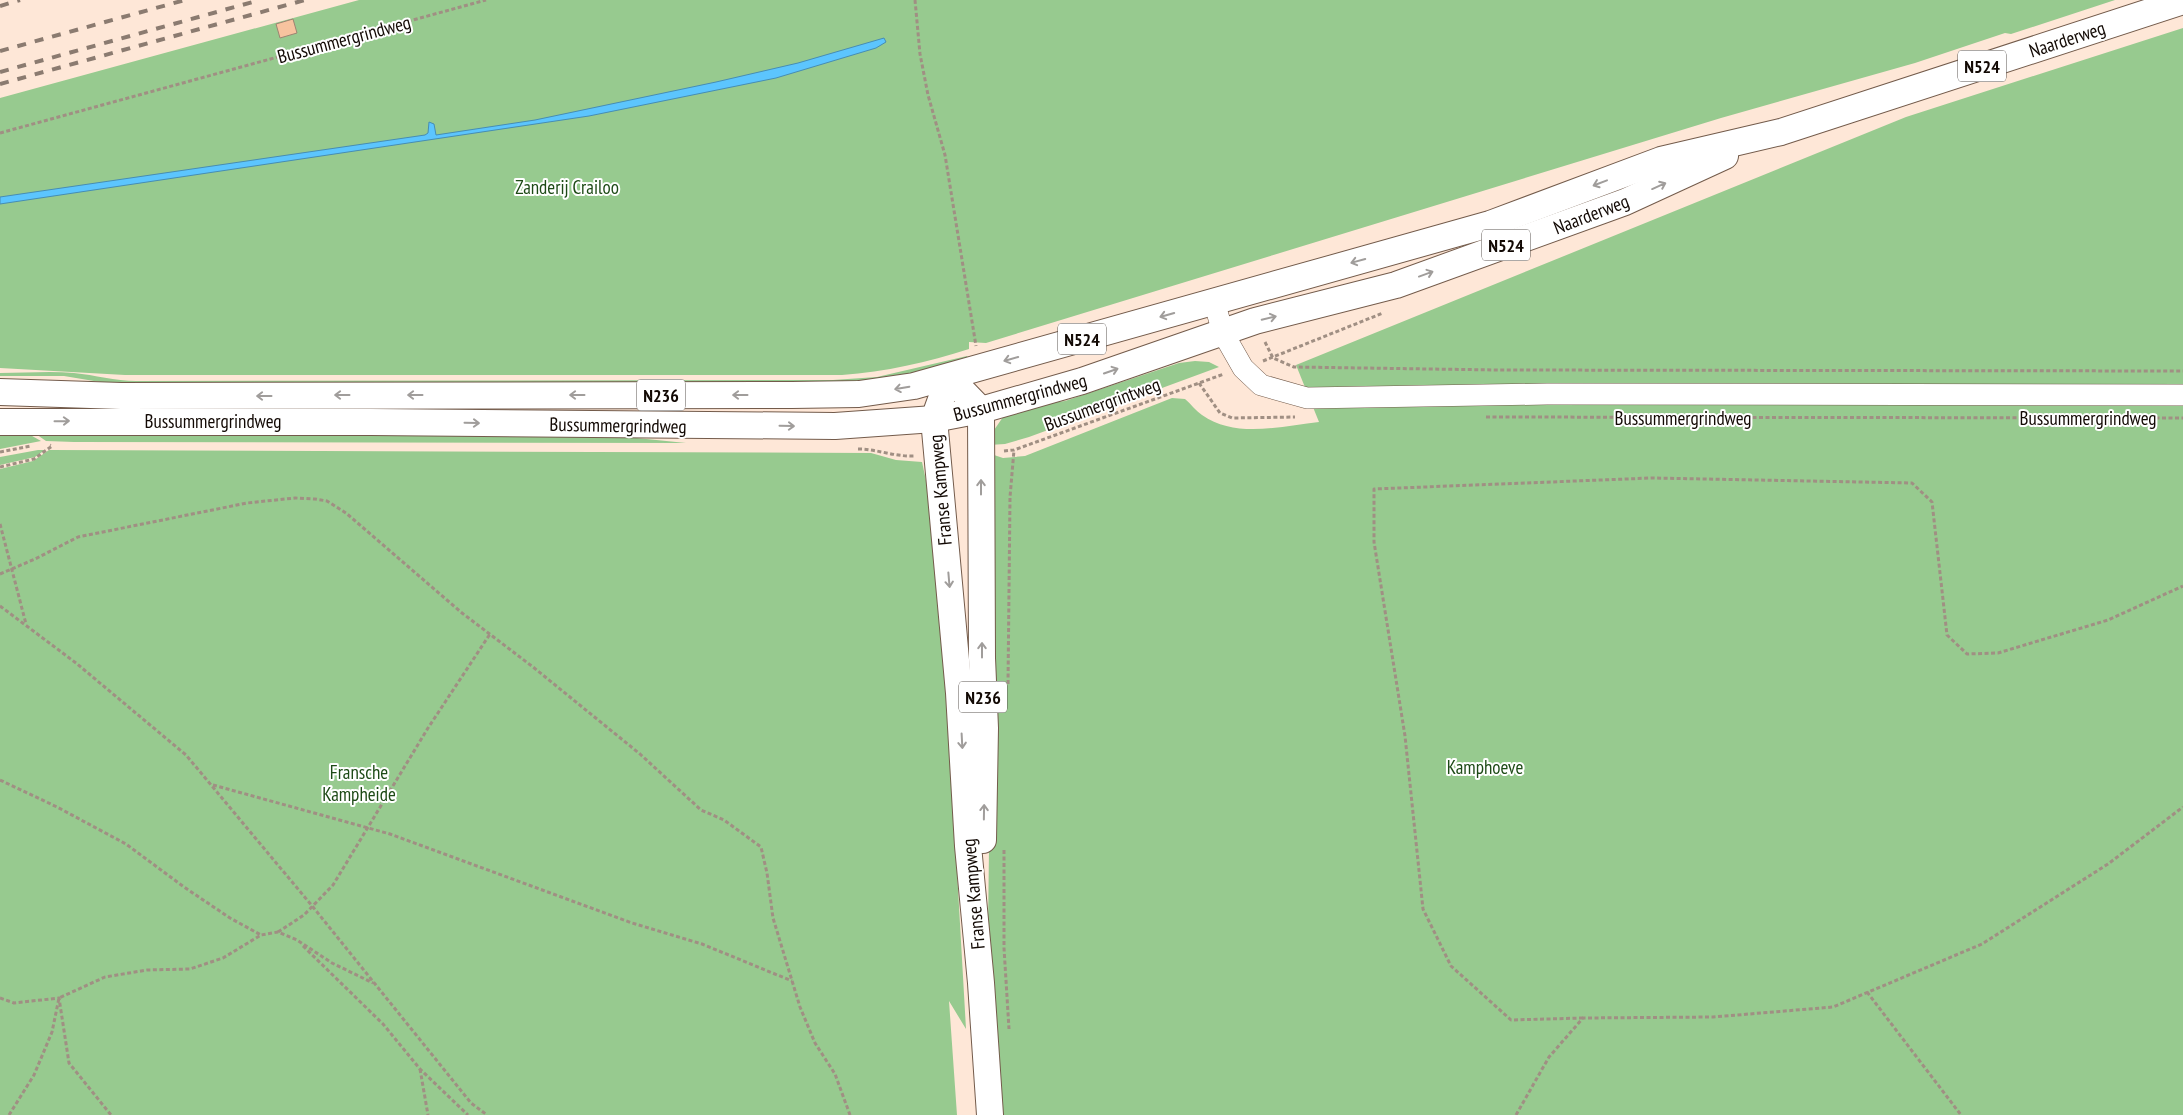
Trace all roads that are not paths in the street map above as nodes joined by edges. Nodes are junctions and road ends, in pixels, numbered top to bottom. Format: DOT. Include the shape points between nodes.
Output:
graph roads {
  1 [pos="2183,1"];
  2 [pos="1781,132"];
  3 [pos="1214,301"];
  4 [pos="1223,333"];
  5 [pos="949,377"];
  6 [pos="0,392"];
  7 [pos="2183,395"];
  8 [pos="981,410"];
  9 [pos="934,419"];
  10 [pos="0,422"];
  11 [pos="981,983"];
  12 [pos="990,1115"];
  1 -- 2 [label="main road, Naarderweg / N524"];
  2 -- 3 [label="main road, Naarderweg / N524, one-way" via="1661,160 1490,224"];
  4 -- 2 [label="main road, Naarderweg / N524, one-way" via="1255,321 1396,285 1625,202"];
  3 -- 4 [label="street, Bussummergrindweg"];
  3 -- 5 [label="main road, Bussummergrindweg / N524, one-way"];
  4 -- 7 [label="street, Bussummergrindweg" via="1243,368 1261,384 1307,398 1548,394"];
  8 -- 4 [label="main road, Bussummergrindweg / N524, one-way" via="1082,381"];
  5 -- 6 [label="main road, Bussummergrindweg / N236, one-way" via="859,394 121,396"];
  5 -- 8 [label="main road"];
  5 -- 9 [label="main road, Franse Kampweg / N236"];
  8 -- 9 [label="main road, Bussummergrindweg / N236"];
  11 -- 8 [label="main road, Franse Kampweg / N236, one-way" via="985,728"];
  10 -- 9 [label="main road, Bussummergrindweg / N236, one-way" via="834,426"];
  9 -- 11 [label="main road, Franse Kampweg / N236, one-way"];
  11 -- 12 [label="main road, Franse Kampweg / N236"];
}
